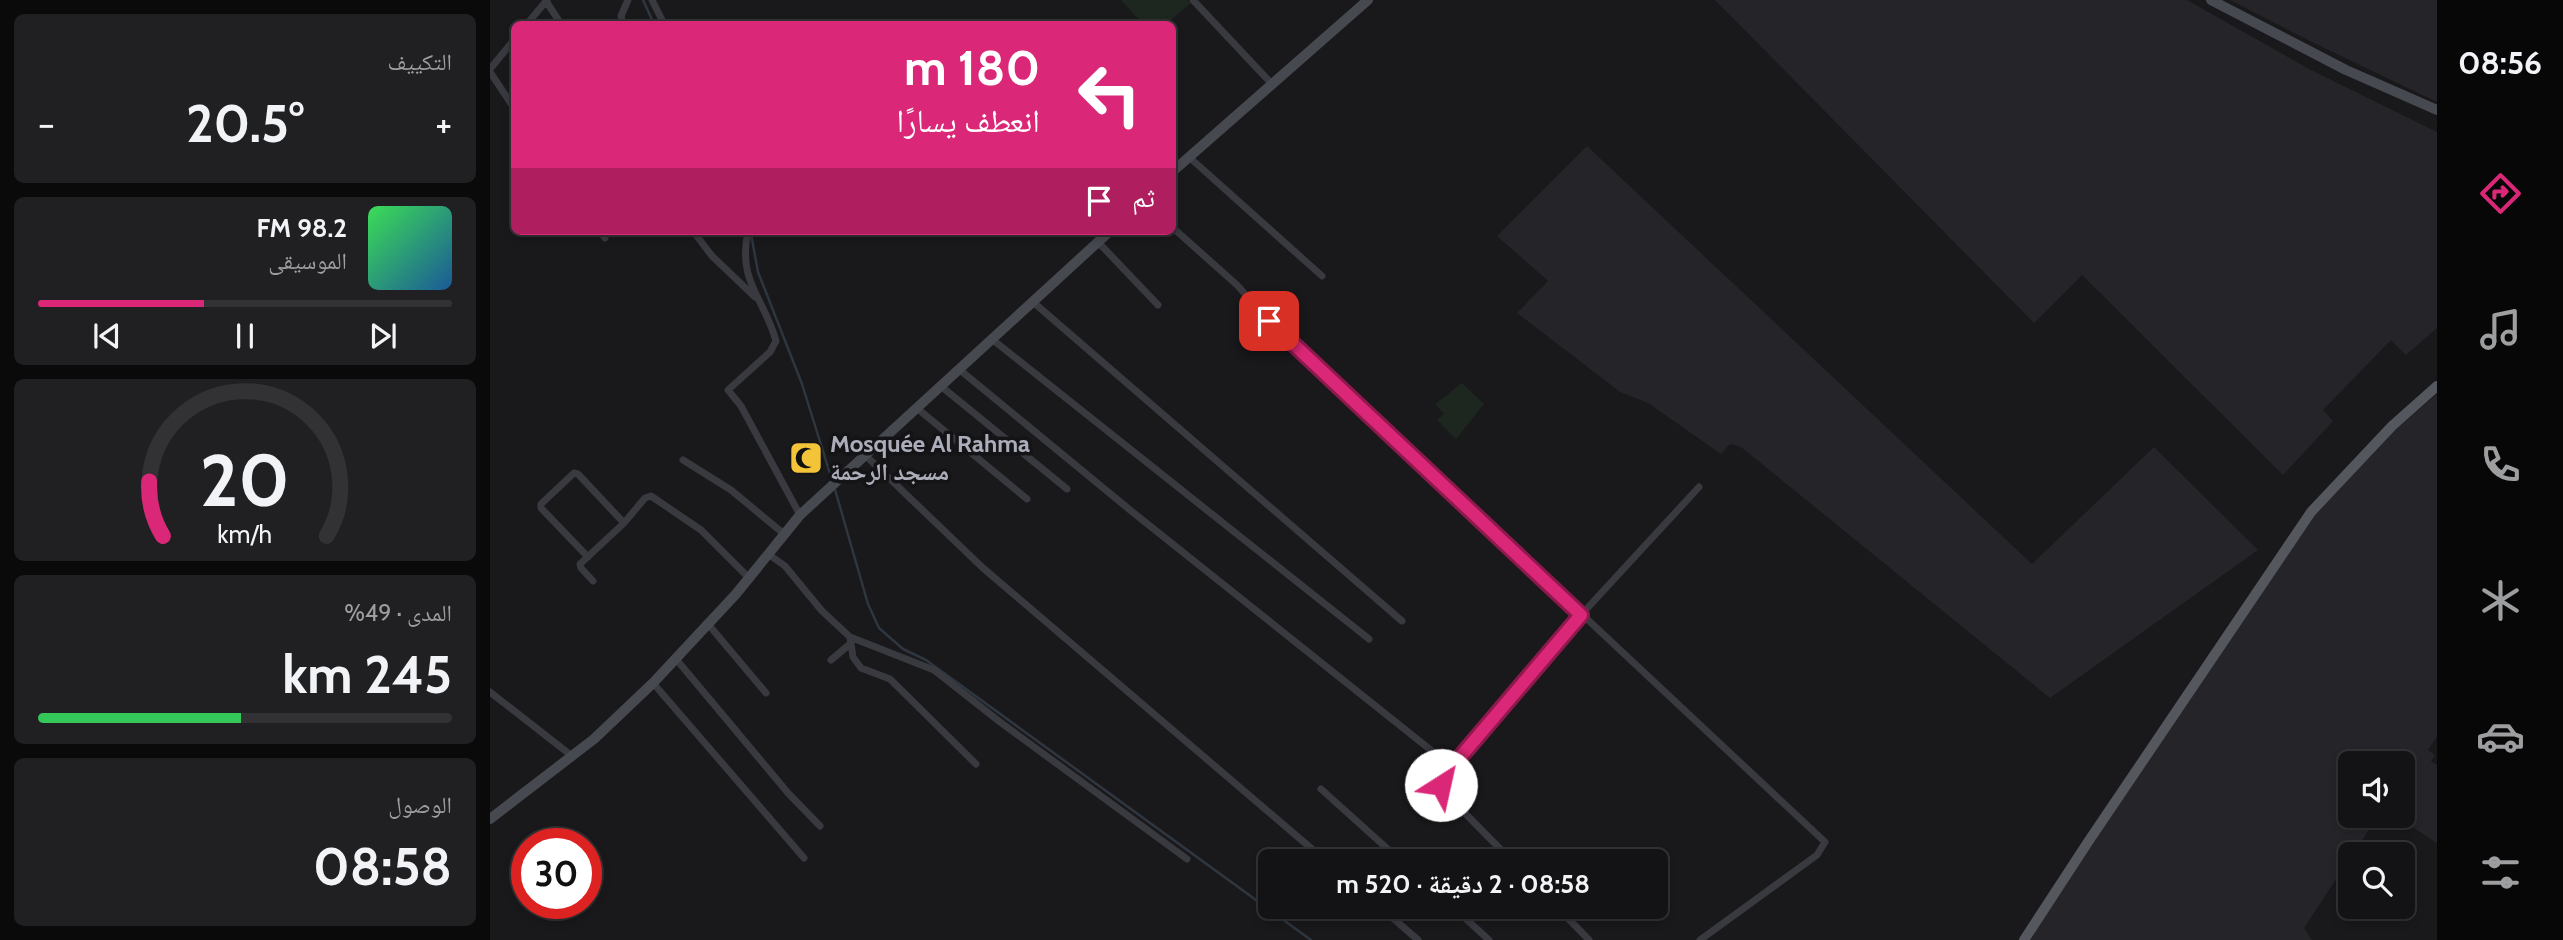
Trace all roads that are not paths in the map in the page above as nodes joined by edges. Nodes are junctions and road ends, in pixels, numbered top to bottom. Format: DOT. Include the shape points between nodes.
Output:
graph roads {
  1 [pos="628,0"];
  2 [pos="652,0"];
  3 [pos="1193,0"];
  4 [pos="1368,0"];
  5 [pos="2211,0"];
  6 [pos="547,1"];
  7 [pos="530,21"];
  8 [pos="559,21"];
  9 [pos="622,21"];
  10 [pos="662,21"];
  11 [pos="511,44"];
  12 [pos="490,71"];
  13 [pos="1272,84"];
  14 [pos="511,103"];
  15 [pos="2437,110"];
  16 [pos="1189,158"];
  17 [pos="1176,169"];
  18 [pos="1176,231"];
  19 [pos="696,235"];
  20 [pos="746,235"];
  21 [pos="1106,235"];
  22 [pos="1098,242"];
  23 [pos="1322,276"];
  24 [pos="758,300"];
  25 [pos="1033,302"];
  26 [pos="1158,305"];
  27 [pos="993,340"];
  28 [pos="960,370"];
  29 [pos="2437,386"];
  30 [pos="942,387"];
  31 [pos="918,409"];
  32 [pos="865,455"];
  33 [pos="683,460"];
  34 [pos="1699,487"];
  35 [pos="1067,489"];
  36 [pos="1027,499"];
  37 [pos="800,515"];
  38 [pos="624,523"];
  39 [pos="784,534"];
  40 [pos="768,554"];
  41 [pos="588,556"];
  42 [pos="749,578"];
  43 [pos="593,581"];
  44 [pos="1581,615"];
  45 [pos="1402,621"];
  46 [pos="708,624"];
  47 [pos="1369,639"];
  48 [pos="850,641"];
  49 [pos="676,659"];
  50 [pos="831,660"];
  51 [pos="653,683"];
  52 [pos="490,692"];
  53 [pos="766,693"];
  54 [pos="572,756"];
  55 [pos="976,764"];
  56 [pos="1452,767"];
  57 [pos="1321,789"];
  58 [pos="490,819"];
  59 [pos="820,826"];
  60 [pos="1312,849"];
  61 [pos="1388,849"];
  62 [pos="1500,849"];
  63 [pos="804,858"];
  64 [pos="1187,859"];
  65 [pos="1394,919"];
  66 [pos="1466,919"];
  67 [pos="1569,919"];
  68 [pos="1418,940"];
  69 [pos="1489,940"];
  70 [pos="1589,940"];
  71 [pos="1700,940"];
  72 [pos="2024,940"];
  1 -- 9 [label="street"];
  2 -- 10 [label="street"];
  3 -- 13 [label="street"];
  4 -- 13 [label="street"];
  5 -- 15 [label="street" via="2346,70"];
  6 -- 7 [label="street"];
  6 -- 8 [label="street"];
  11 -- 12 [label="street"];
  12 -- 14 [label="street"];
  13 -- 16 [label="street"];
  16 -- 17 [label="street"];
  16 -- 23 [label="street"];
  18 -- 44 [label="street"];
  19 -- 24 [label="street"];
  20 -- 24 [label="street" via="747,273"];
  21 -- 22 [label="street"];
  22 -- 25 [label="street"];
  22 -- 26 [label="street"];
  24 -- 37 [label="street" via="774,333 774,346 728,390"];
  25 -- 27 [label="street"];
  25 -- 45 [label="street"];
  27 -- 28 [label="street"];
  27 -- 47 [label="street"];
  28 -- 30 [label="street"];
  28 -- 56 [label="street"];
  29 -- 72 [label="main road" via="2392,426 2311,512"];
  30 -- 31 [label="street"];
  30 -- 35 [label="street"];
  31 -- 32 [label="street"];
  31 -- 36 [label="street"];
  32 -- 37 [label="street"];
  32 -- 60 [label="street" via="983,568"];
  33 -- 39 [label="street" via="731,490"];
  34 -- 44 [label="street"];
  37 -- 39 [label="street"];
  38 -- 41 [label="street"];
  38 -- 41 [label="street" via="574,473 541,508"];
  38 -- 42 [label="street" via="651,496 701,530"];
  39 -- 40 [label="street"];
  40 -- 42 [label="street"];
  40 -- 48 [label="street" via="785,566"];
  41 -- 43 [label="street" via="580,564"];
  42 -- 46 [label="street"];
  44 -- 56 [label="street"];
  44 -- 71 [label="street" via="1825,842 1817,855"];
  46 -- 49 [label="street"];
  46 -- 53 [label="street"];
  48 -- 50 [label="street"];
  48 -- 55 [label="street" via="853,657 862,668 890,679"];
  48 -- 64 [label="street" via="934,670"];
  49 -- 51 [label="street"];
  49 -- 59 [label="street"];
  51 -- 54 [label="street"];
  51 -- 63 [label="street"];
  52 -- 54 [label="street"];
  54 -- 58 [label="street"];
  56 -- 62 [label="street" via="1441,785"];
  57 -- 61 [label="street"];
  65 -- 68 [label="street"];
  66 -- 69 [label="street"];
  67 -- 70 [label="street"];
}
